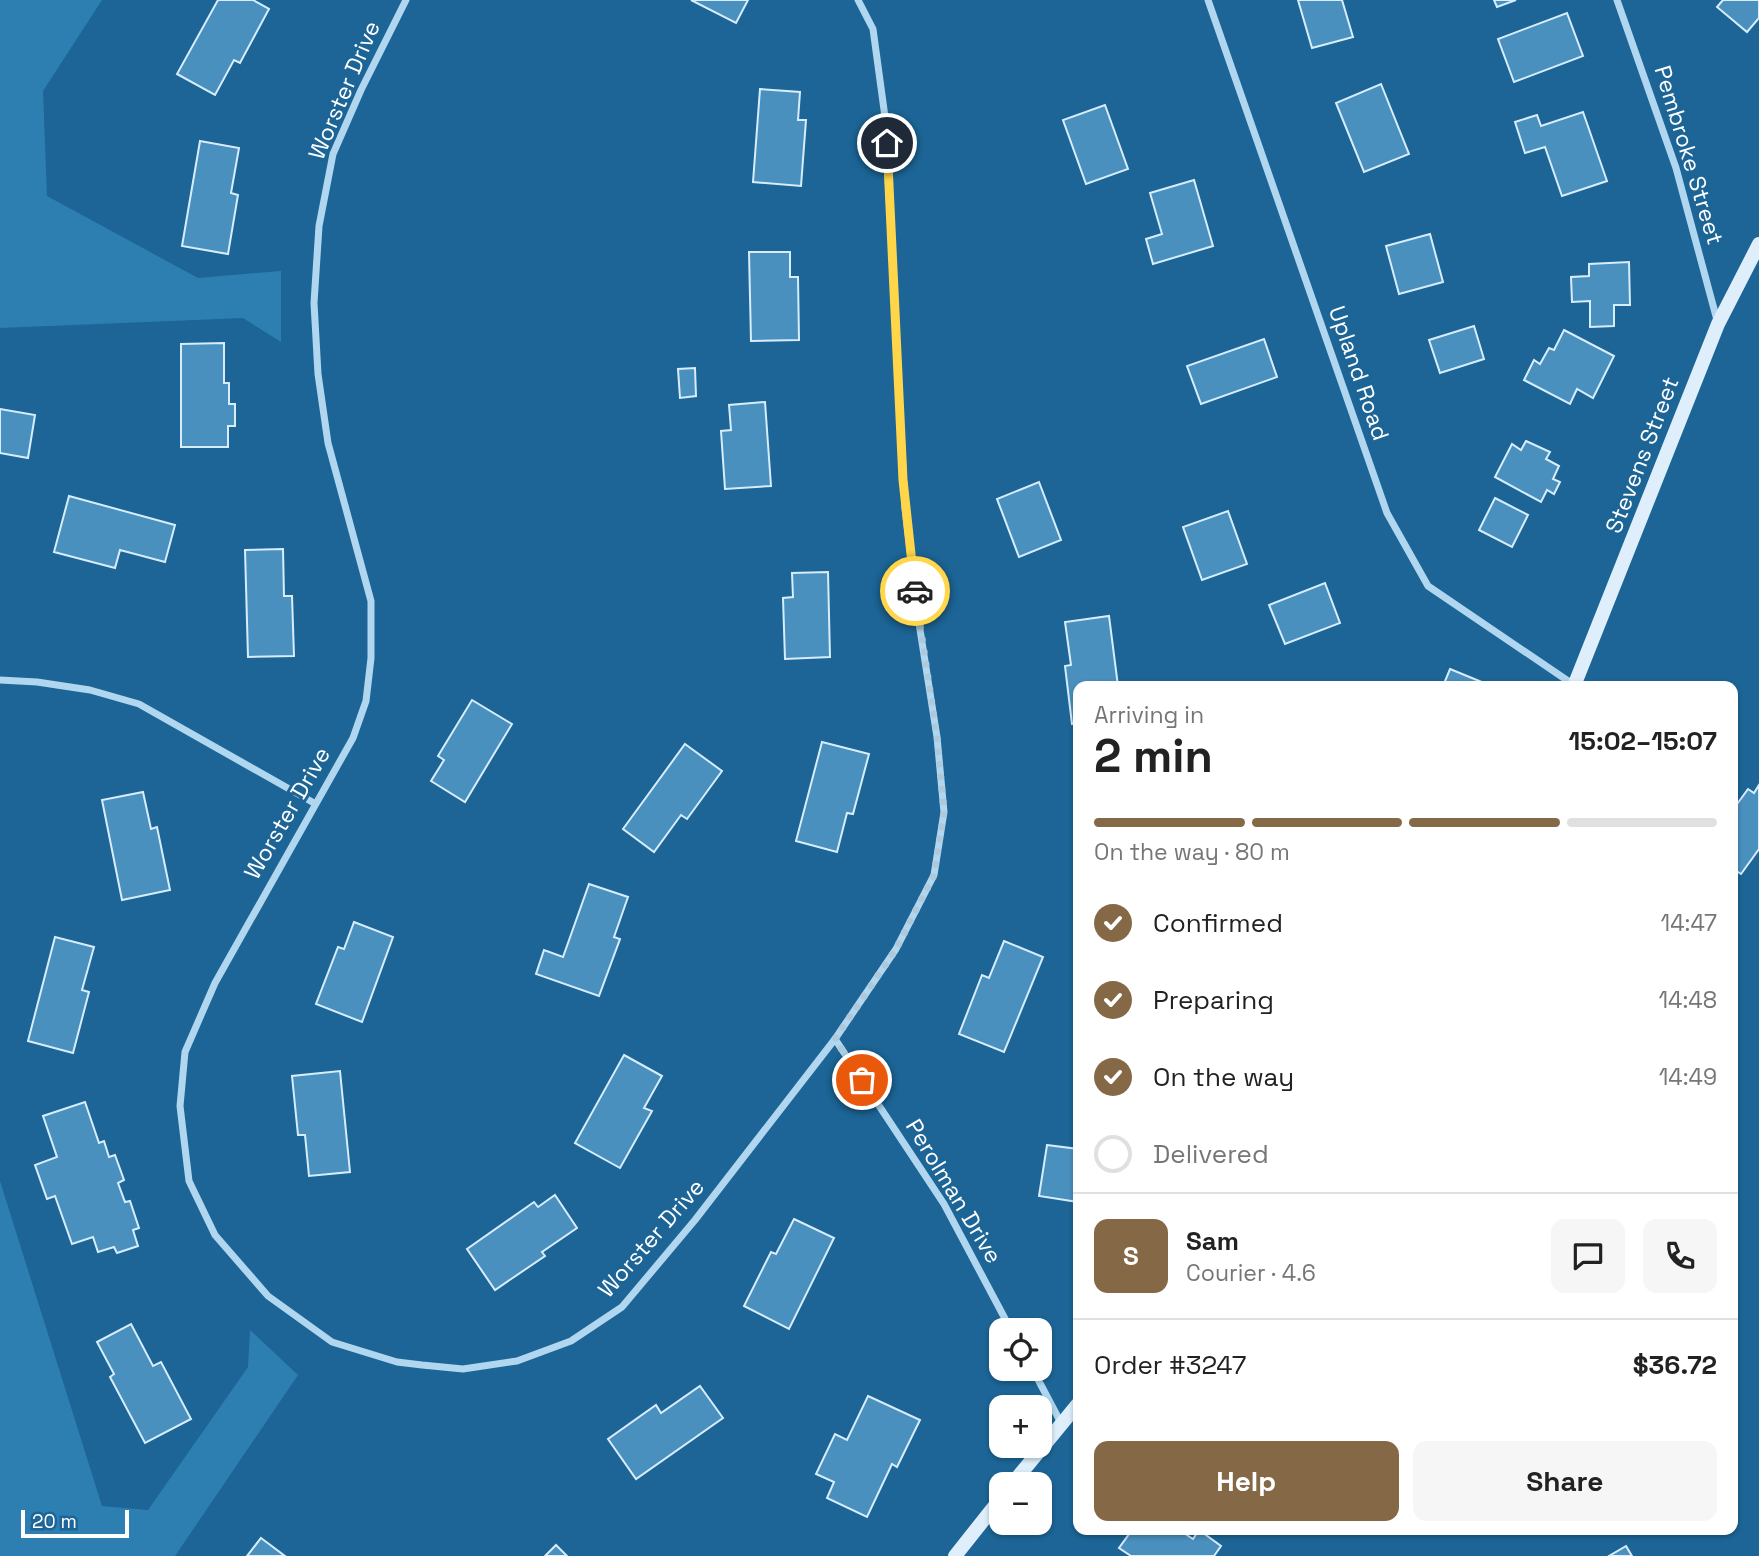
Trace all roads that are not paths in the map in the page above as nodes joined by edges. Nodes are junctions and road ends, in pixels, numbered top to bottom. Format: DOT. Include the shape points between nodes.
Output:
graph roads {
  1 [pos="406,0"];
  2 [pos="858,0"];
  3 [pos="1208,0"];
  4 [pos="1617,0"];
  5 [pos="1759,244"];
  6 [pos="1718,324"];
  7 [pos="0,680"];
  8 [pos="1567,681"];
  9 [pos="1576,681"];
  10 [pos="314,803"];
  11 [pos="835,1039"];
  12 [pos="1006,1318"];
  13 [pos="1039,1381"];
  14 [pos="1073,1410"];
  15 [pos="1061,1423"];
  16 [pos="1022,1472"];
  17 [pos="989,1513"];
  18 [pos="956,1555"];
  1 -- 10 [label="street, Worster Drive" via="333,154 319,226 314,303 318,374 328,443 372,601 372,658 366,701 353,738"];
  2 -- 11 [label="street, Worster Drive" via="873,29 886,117 905,508 944,812 934,875 896,949"];
  3 -- 8 [label="street, Upland Road" via="1387,513 1428,586"];
  4 -- 6 [label="street, Pembroke Street" via="1676,168"];
  5 -- 6 [label="street, Stevens Street"];
  6 -- 9 [label="street, Stevens Street"];
  7 -- 10 [label="street" via="89,690 139,704"];
  10 -- 11 [label="street, Worster Drive" via="215,983 185,1052 180,1106 189,1181 215,1235 268,1296 332,1342 397,1362 463,1369 517,1361 570,1341 622,1307"];
  11 -- 12 [label="street, Perolman Drive" via="944,1204"];
  13 -- 15 [label="street"];
  14 -- 15 [label="street"];
  15 -- 16 [label="street"];
  17 -- 18 [label="street"];
}
